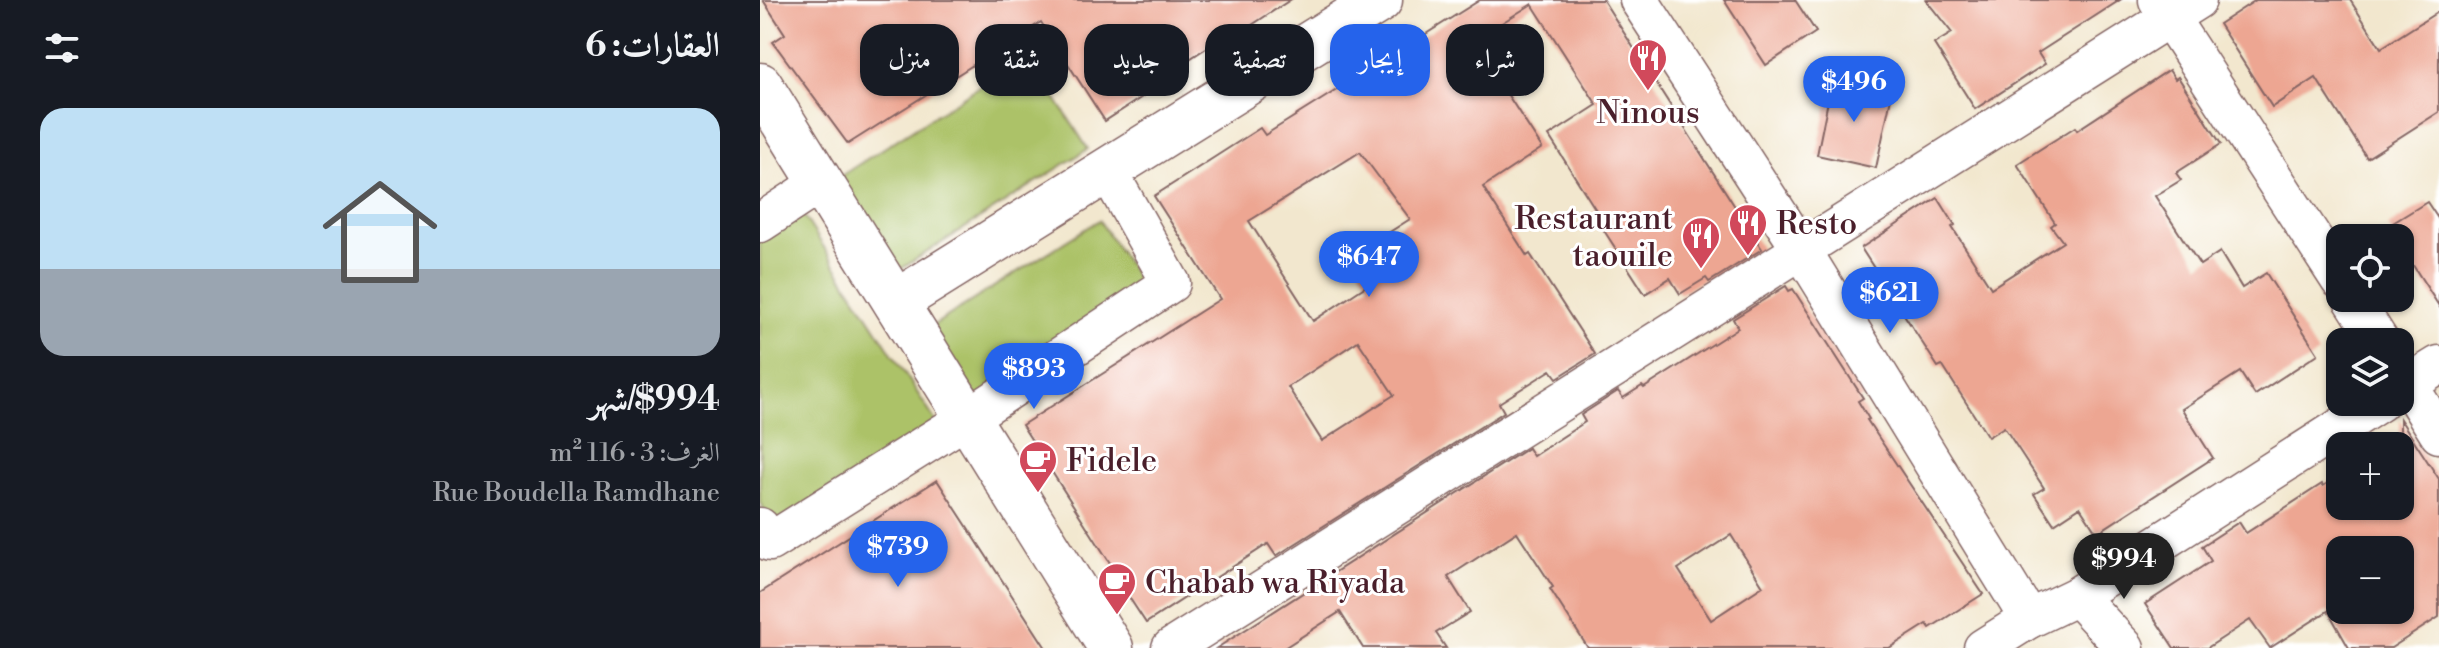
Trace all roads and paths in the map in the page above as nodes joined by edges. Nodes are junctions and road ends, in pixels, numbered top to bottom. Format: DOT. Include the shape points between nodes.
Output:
graph roads {
  1 [pos="1380,0"];
  2 [pos="1639,0"];
  3 [pos="2175,6"];
  4 [pos="760,85"];
  5 [pos="1108,171"];
  6 [pos="821,183"];
  7 [pos="760,223"];
  8 [pos="1801,249"];
  9 [pos="2326,257"];
  10 [pos="896,302"];
  11 [pos="2414,396"];
  12 [pos="2354,416"];
  13 [pos="969,417"];
  14 [pos="2439,434"];
  15 [pos="760,527"];
  16 [pos="2077,596"];
  17 [pos="2029,619"];
  18 [pos="1111,648"];
  19 [pos="1171,648"];
  20 [pos="1983,648"];
  21 [pos="2125,648"];
  1 -- 5 [label="main road"];
  2 -- 8 [label="street"];
  3 -- 8 [label="street"];
  3 -- 9 [label="street"];
  4 -- 6 [label="main road"];
  5 -- 10 [label="main road"];
  5 -- 13 [label="street" via="1171,283"];
  6 -- 7 [label="street"];
  6 -- 10 [label="main road"];
  8 -- 17 [label="street"];
  8 -- 19 [label="street"];
  10 -- 13 [label="main road"];
  11 -- 14 [label="street"];
  12 -- 16 [label="street"];
  13 -- 15 [label="street" via="770,542"];
  13 -- 18 [label="main road"];
  16 -- 17 [label="street"];
  16 -- 21 [label="street"];
  17 -- 20 [label="street"];
}
